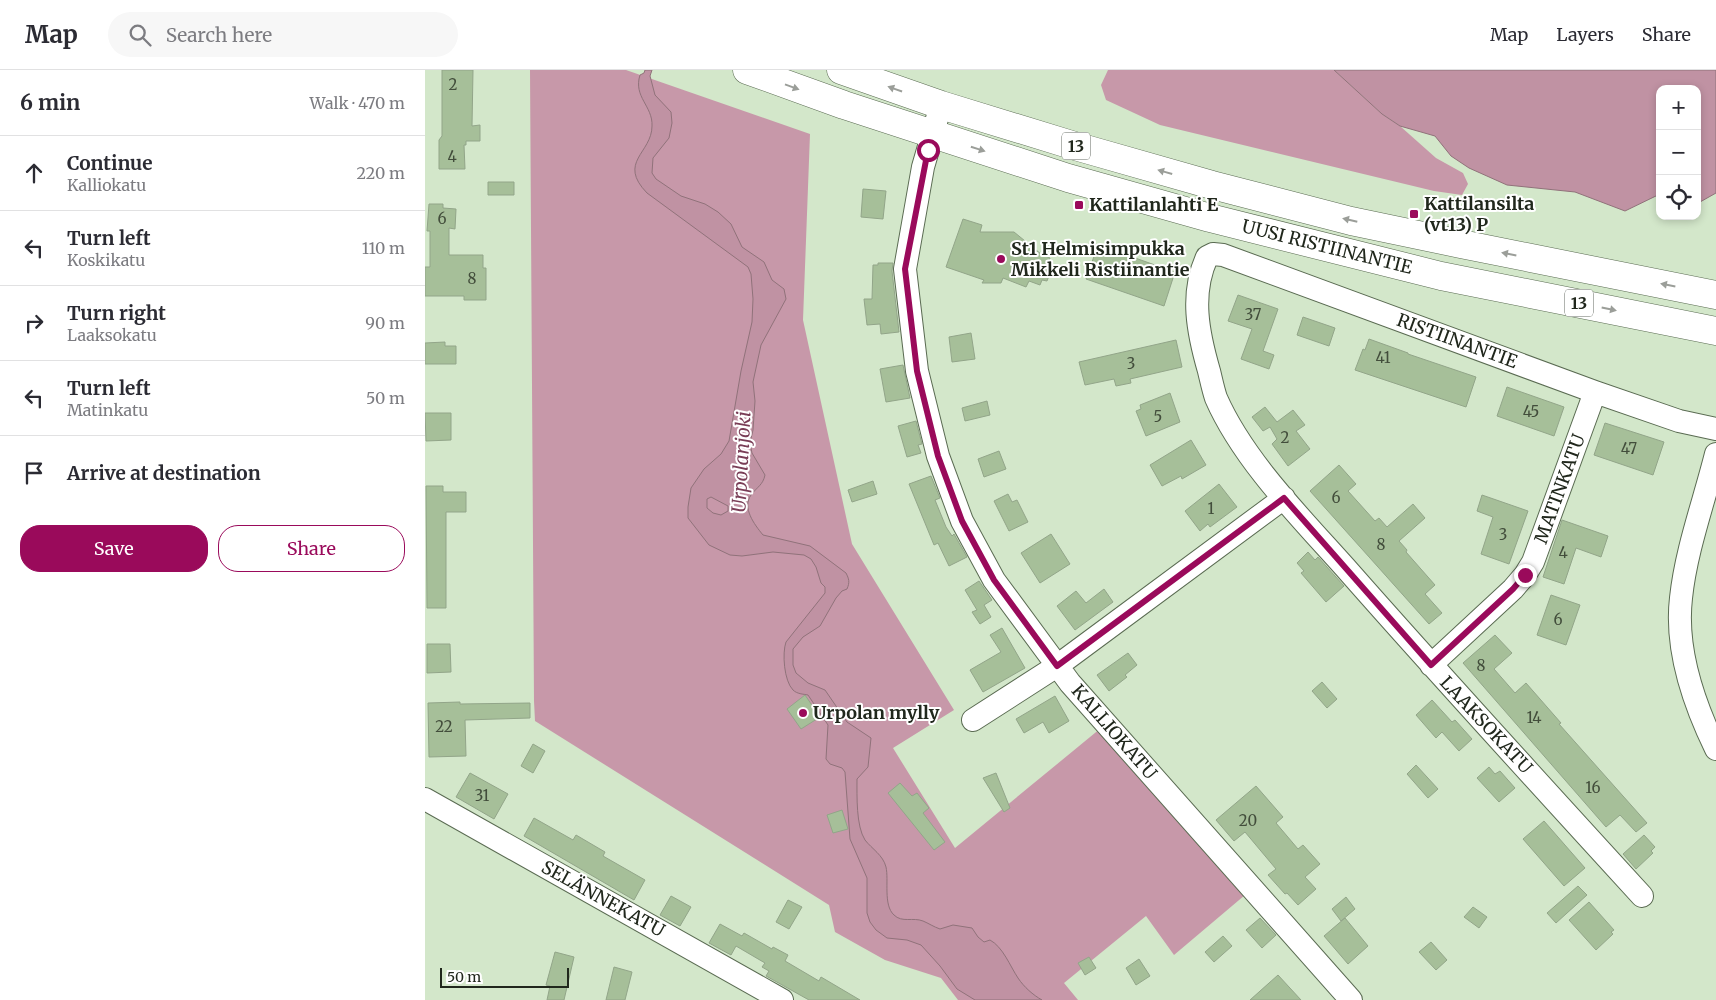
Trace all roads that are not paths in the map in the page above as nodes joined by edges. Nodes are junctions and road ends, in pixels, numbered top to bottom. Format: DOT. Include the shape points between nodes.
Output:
graph roads {
  1 [pos="747,70"];
  2 [pos="841,70"];
  3 [pos="941,105"];
  4 [pos="932,133"];
  5 [pos="1203,264"];
  6 [pos="1716,295"];
  7 [pos="1716,331"];
  8 [pos="1595,392"];
  9 [pos="1716,429"];
  10 [pos="1716,454"];
  11 [pos="1284,498"];
  12 [pos="1431,665"];
  13 [pos="1057,666"];
  14 [pos="973,720"];
  15 [pos="1716,748"];
  16 [pos="425,799"];
  17 [pos="1642,896"];
  18 [pos="781,1000"];
  19 [pos="1351,1000"];
  1 -- 4 [label="highway, UUSI RISTIINANTIE / 13, one-way"];
  3 -- 2 [label="highway, UUSI RISTIINANTIE / 13, one-way"];
  3 -- 4 [label="street, KALLIOKATU"];
  6 -- 3 [label="highway, UUSI RISTIINANTIE / 13, one-way" via="1342,218 1212,185"];
  4 -- 7 [label="highway, UUSI RISTIINANTIE / 13, one-way" via="1068,178 1330,249 1441,276"];
  4 -- 13 [label="street, KALLIOKATU" via="905,269 917,371 938,456 962,521 994,580"];
  5 -- 8 [label="street, RISTIINANTIE" via="1213,254 1223,255"];
  5 -- 11 [label="street, LAAKSOKATU" via="1197,323 1216,397 1247,453"];
  8 -- 9 [label="street, RISTIINANTIE" via="1679,421"];
  8 -- 12 [label="street, MATINKATU" via="1533,562 1513,589"];
  10 -- 15 [label="street" via="1685,571 1680,627 1693,691"];
  11 -- 12 [label="street, LAAKSOKATU"];
  11 -- 13 [label="street"];
  12 -- 17 [label="street, LAAKSOKATU"];
  13 -- 14 [label="street"];
  13 -- 19 [label="street, KALLIOKATU"];
  16 -- 18 [label="street, SELÄNNEKATU"];
}
